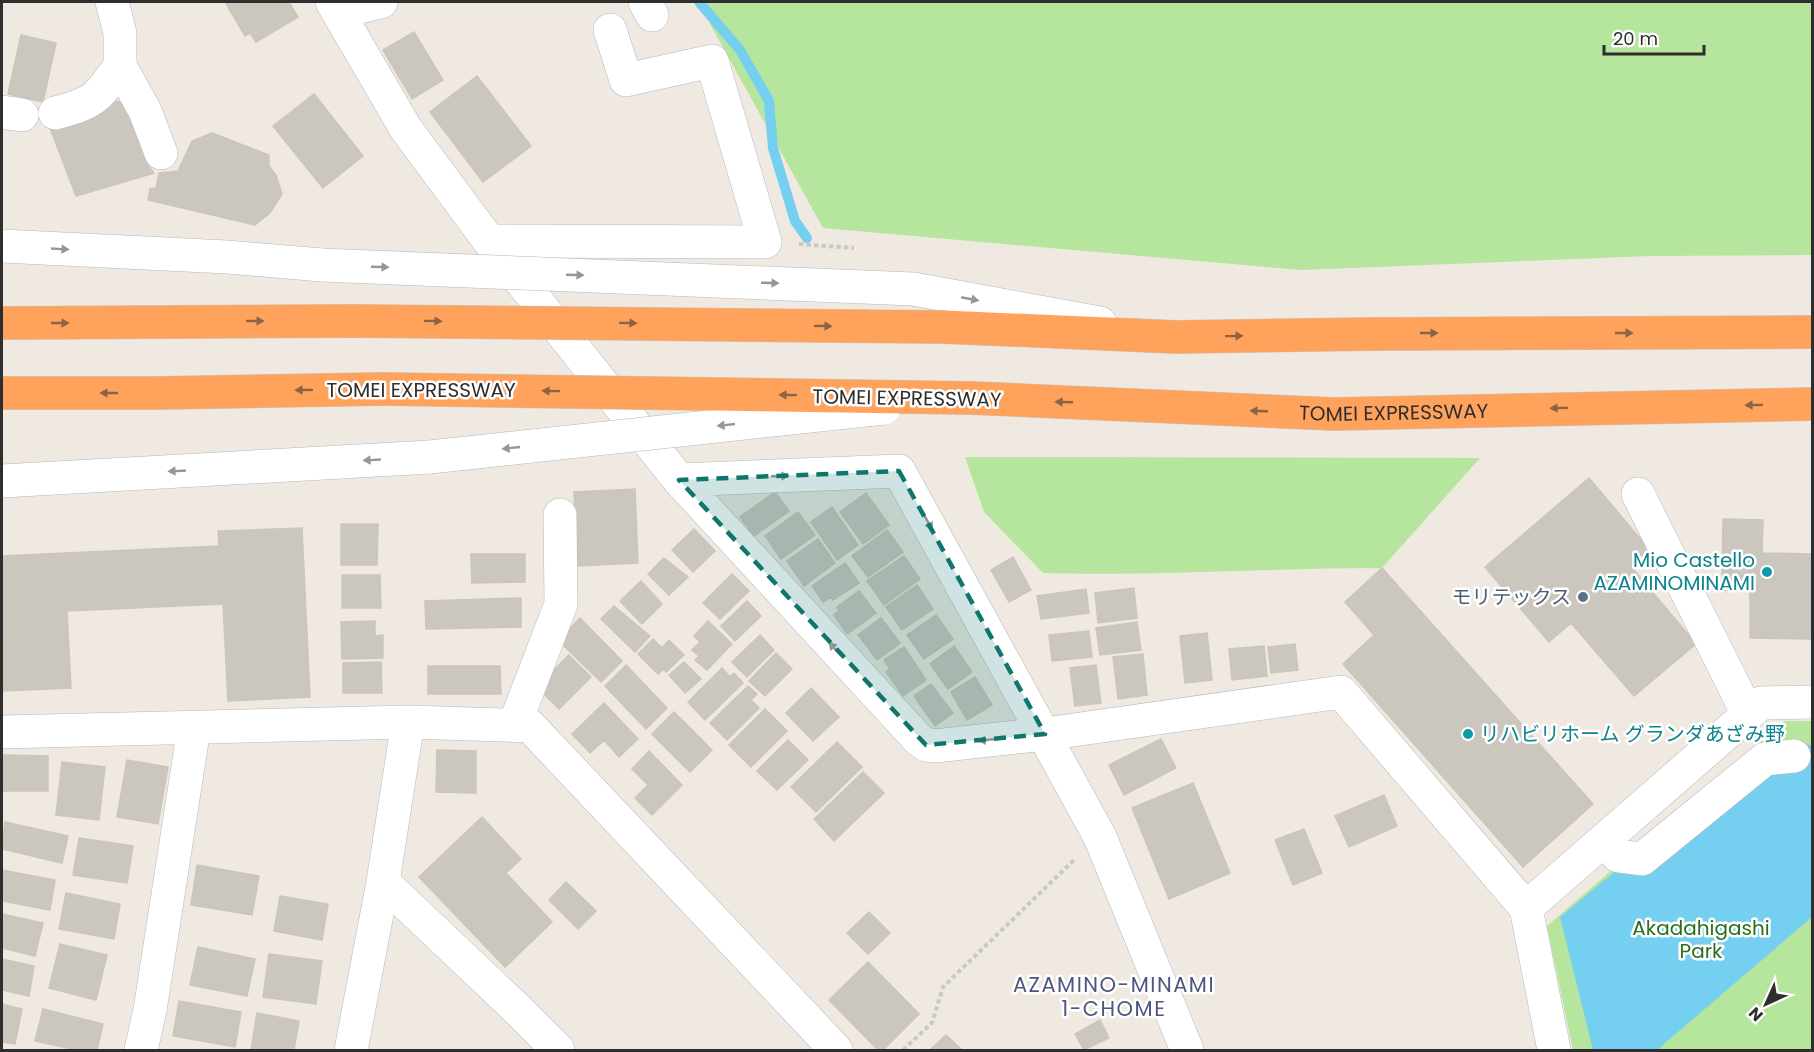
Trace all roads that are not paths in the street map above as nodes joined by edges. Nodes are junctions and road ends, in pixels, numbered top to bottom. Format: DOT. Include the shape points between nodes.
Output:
graph roads {
  1 [pos="112,2"];
  2 [pos="381,2"];
  3 [pos="335,7"];
  4 [pos="610,30"];
  5 [pos="120,66"];
  6 [pos="55,113"];
  7 [pos="161,153"];
  8 [pos="489,242"];
  9 [pos="2,246"];
  10 [pos="2,323"];
  11 [pos="1812,332"];
  12 [pos="1176,338"];
  13 [pos="2,393"];
  14 [pos="972,398"];
  15 [pos="1812,404"];
  16 [pos="679,480"];
  17 [pos="2,481"];
  18 [pos="1638,495"];
  19 [pos="560,515"];
  20 [pos="1812,702"];
  21 [pos="1748,714"];
  22 [pos="408,722"];
  23 [pos="514,726"];
  24 [pos="194,728"];
  25 [pos="2,732"];
  26 [pos="1046,734"];
  27 [pos="1794,756"];
  28 [pos="1604,840"];
  29 [pos="383,882"];
  30 [pos="1526,908"];
  31 [pos="141,1050"];
  32 [pos="351,1050"];
  33 [pos="558,1050"];
  34 [pos="836,1050"];
  35 [pos="1187,1050"];
  36 [pos="1554,1050"];
  1 -- 5 [label="street" via="120,33"];
  2 -- 3 [label="street"];
  3 -- 8 [label="street" via="406,129"];
  4 -- 8 [label="street" via="626,80 712,61 765,242"];
  5 -- 6 [label="street" via="102,92 87,105"];
  5 -- 7 [label="street"];
  8 -- 16 [label="street"];
  9 -- 12 [label="street, one-way, bridge" via="322,265 913,289"];
  10 -- 12 [label="highway, one-way, bridge" via="354,321 944,327"];
  12 -- 11 [label="highway, one-way"];
  14 -- 13 [label="highway, TOMEI EXPRESSWAY, one-way, bridge" via="384,388"];
  15 -- 14 [label="highway, TOMEI EXPRESSWAY, one-way" via="1334,414"];
  14 -- 17 [label="street, one-way, bridge" via="430,457"];
  26 -- 16 [label="street, one-way" via="926,746"];
  16 -- 26 [label="street, one-way" via="899,471"];
  18 -- 21 [label="street"];
  19 -- 23 [label="street" via="561,604"];
  20 -- 21 [label="street" via="1761,703"];
  21 -- 28 [label="street"];
  22 -- 23 [label="street"];
  22 -- 24 [label="street"];
  22 -- 29 [label="street"];
  23 -- 34 [label="street" via="530,726"];
  24 -- 25 [label="street"];
  24 -- 31 [label="street"];
  26 -- 30 [label="street" via="1341,692"];
  26 -- 35 [label="street" via="1101,837"];
  27 -- 28 [label="street" via="1766,759 1642,859 1618,856"];
  28 -- 30 [label="street"];
  29 -- 32 [label="street"];
  29 -- 33 [label="street"];
  30 -- 36 [label="street"];
}
